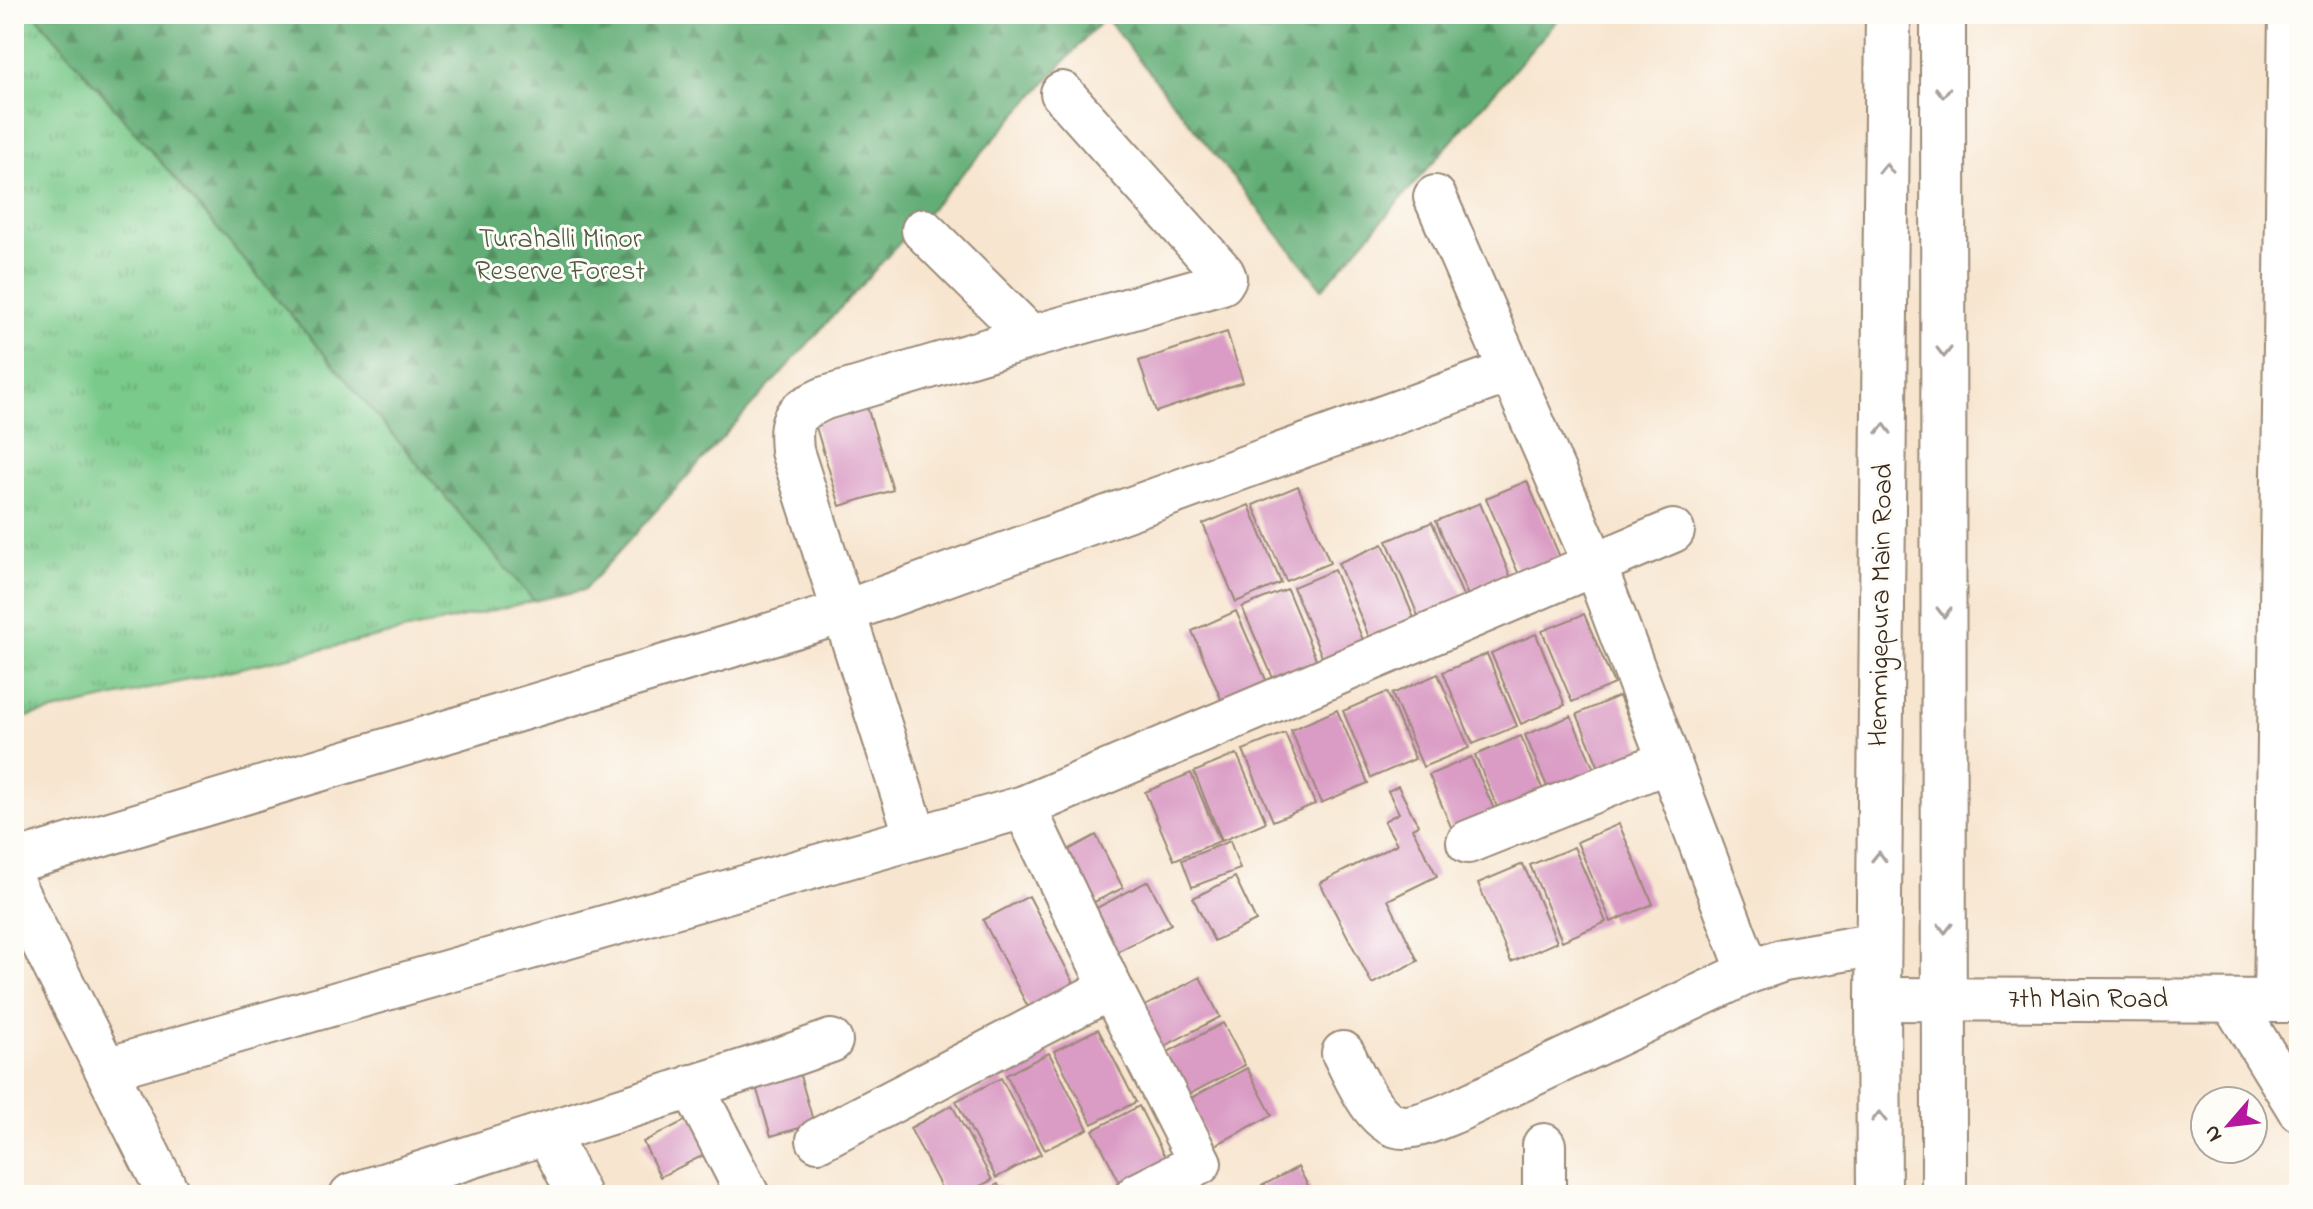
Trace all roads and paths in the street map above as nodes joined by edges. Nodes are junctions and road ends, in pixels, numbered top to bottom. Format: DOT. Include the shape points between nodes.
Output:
graph roads {
  1 [pos="1888,14"];
  2 [pos="1943,14"];
  3 [pos="2290,14"];
  4 [pos="1062,93"];
  5 [pos="1435,197"];
  6 [pos="923,230"];
  7 [pos="1031,337"];
  8 [pos="1511,371"];
  9 [pos="1673,531"];
  10 [pos="1594,563"];
  11 [pos="844,612"];
  12 [pos="1669,761"];
  13 [pos="1024,807"];
  14 [pos="916,837"];
  15 [pos="1468,842"];
  16 [pos="14,862"];
  17 [pos="14,886"];
  18 [pos="1878,944"];
  19 [pos="1749,972"];
  20 [pos="1111,988"];
  21 [pos="1878,999"];
  22 [pos="1945,1000"];
  23 [pos="2232,1001"];
  24 [pos="2287,1001"];
  25 [pos="831,1041"];
  26 [pos="1343,1053"];
  27 [pos="106,1069"];
  28 [pos="692,1086"];
  29 [pos="2299,1110"];
  30 [pos="547,1133"];
  31 [pos="818,1140"];
  32 [pos="1544,1145"];
  33 [pos="1208,1179"];
  34 [pos="376,1191"];
  35 [pos="169,1195"];
  36 [pos="579,1195"];
  37 [pos="748,1195"];
  38 [pos="1137,1195"];
  39 [pos="1544,1195"];
  40 [pos="1879,1195"];
  41 [pos="1944,1195"];
  18 -- 1 [label="main road, Hemmigepura Main Road, one-way"];
  2 -- 22 [label="main road, one-way"];
  3 -- 24 [label="street"];
  4 -- 7 [label="street" via="1225,278 1219,285"];
  5 -- 8 [label="street"];
  6 -- 7 [label="street"];
  7 -- 11 [label="street" via="825,398 801,410 790,426 792,451"];
  8 -- 10 [label="street"];
  8 -- 11 [label="street"];
  9 -- 10 [label="street"];
  10 -- 12 [label="street"];
  10 -- 13 [label="street"];
  11 -- 14 [label="street"];
  11 -- 16 [label="street"];
  12 -- 15 [label="street"];
  12 -- 19 [label="street"];
  13 -- 14 [label="street"];
  13 -- 20 [label="street"];
  14 -- 27 [label="street"];
  17 -- 27 [label="street"];
  18 -- 19 [label="street" via="1784,960"];
  18 -- 21 [label="main road, Hemmigepura Main Road"];
  19 -- 26 [label="street" via="1427,1123 1403,1127 1386,1122"];
  20 -- 31 [label="street"];
  20 -- 33 [label="street"];
  21 -- 22 [label="street, 7th Main Road"];
  40 -- 21 [label="main road, Hemmigepura Main Road, one-way"];
  22 -- 23 [label="street, 7th Main Road"];
  22 -- 41 [label="main road"];
  23 -- 24 [label="street, 7th Main Road"];
  23 -- 29 [label="street"];
  25 -- 28 [label="street"];
  27 -- 35 [label="street"];
  28 -- 30 [label="street"];
  28 -- 37 [label="street"];
  30 -- 34 [label="street"];
  30 -- 36 [label="street"];
  32 -- 39 [label="street"];
  33 -- 38 [label="street"];
}
